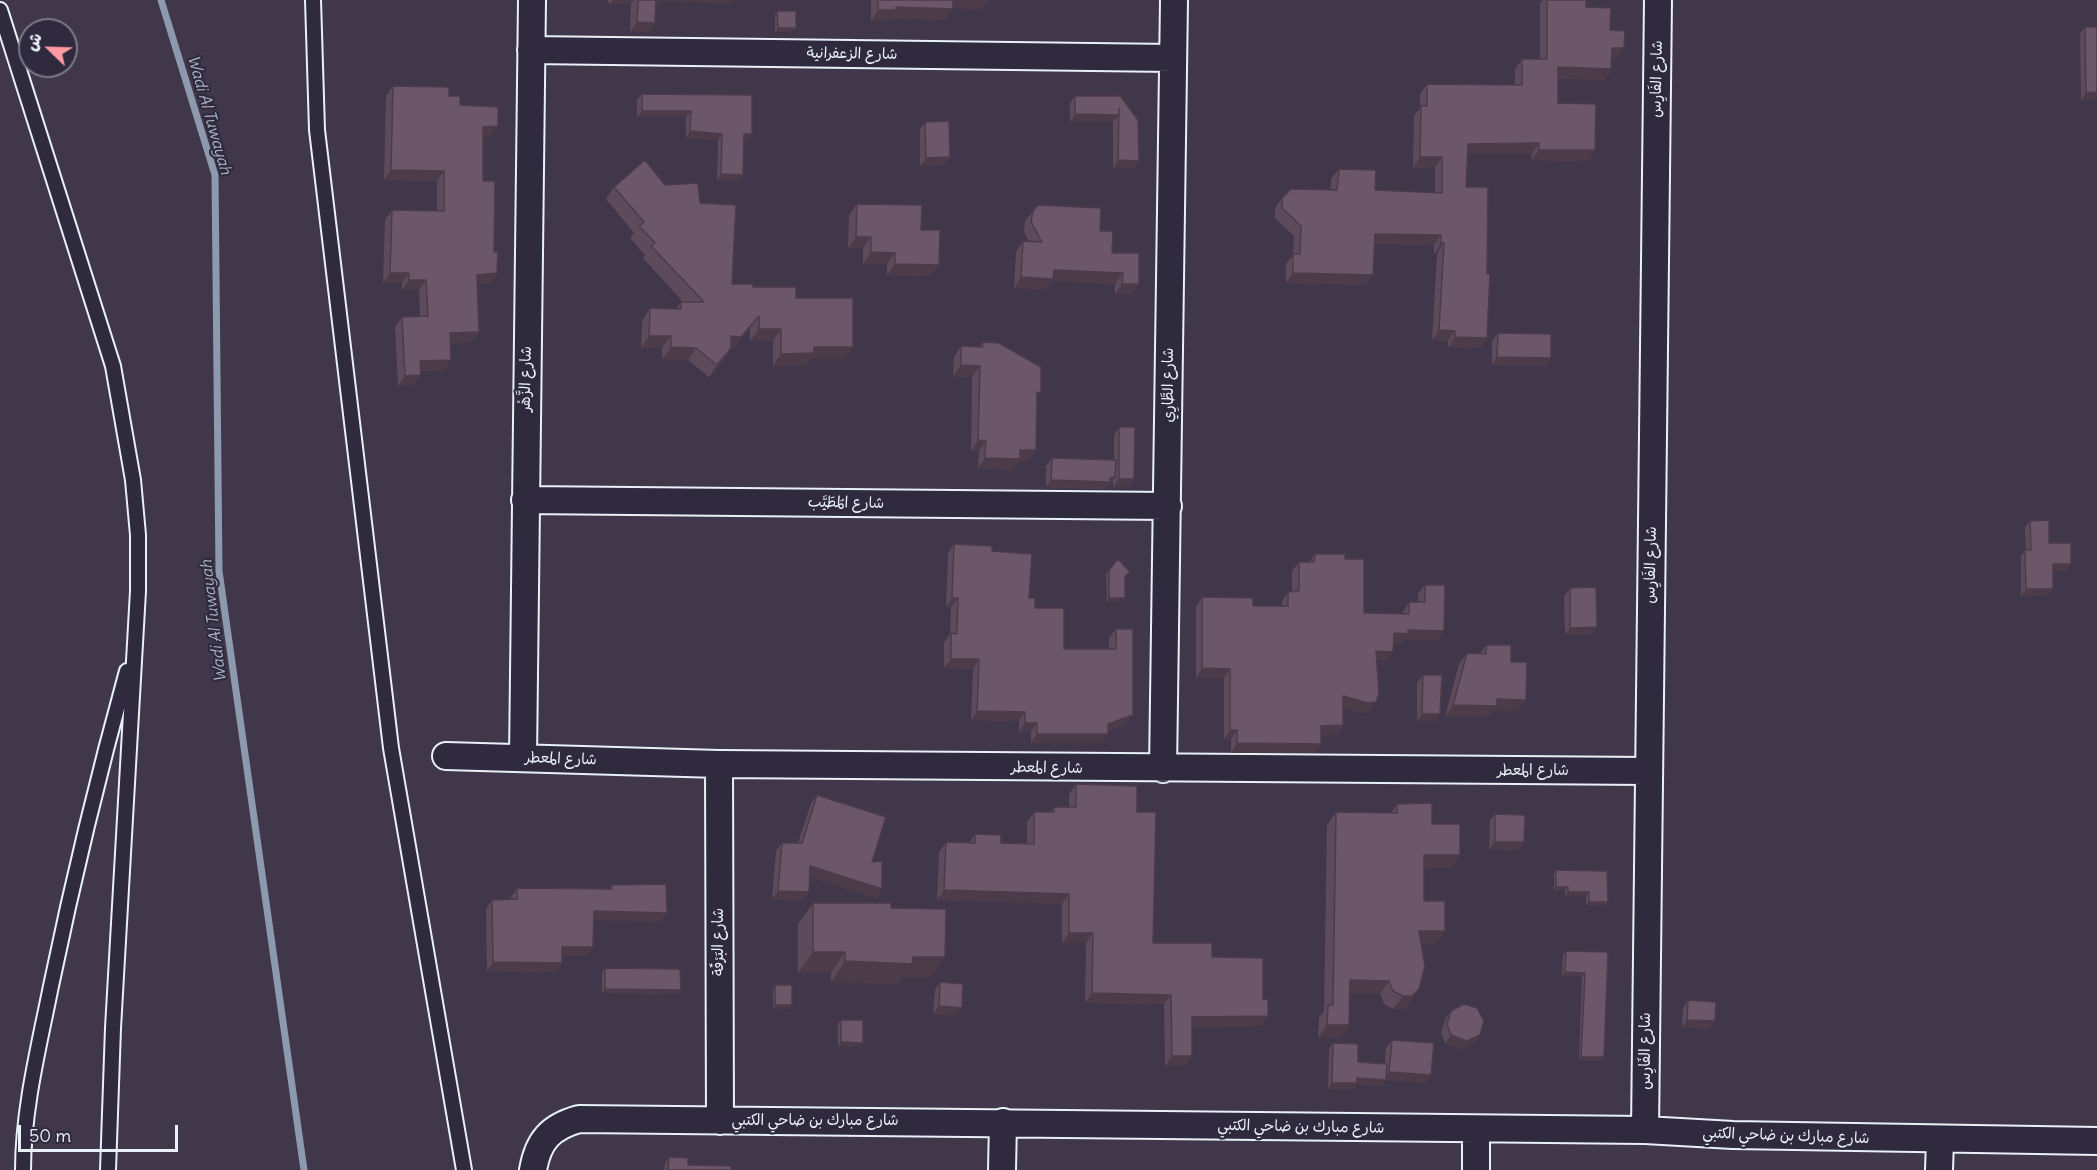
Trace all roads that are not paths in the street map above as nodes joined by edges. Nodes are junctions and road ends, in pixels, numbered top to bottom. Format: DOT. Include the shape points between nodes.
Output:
graph roads {
  1 [pos="313,0"];
  2 [pos="532,0"];
  3 [pos="1174,0"];
  4 [pos="1658,0"];
  5 [pos="0,10"];
  6 [pos="531,50"];
  7 [pos="1172,58"];
  8 [pos="525,500"];
  9 [pos="1168,506"];
  10 [pos="134,646"];
  11 [pos="446,756"];
  12 [pos="523,758"];
  13 [pos="719,764"];
  14 [pos="1163,769"];
  15 [pos="1648,771"];
  16 [pos="720,1121"];
  17 [pos="1003,1122"];
  18 [pos="1476,1130"];
  19 [pos="1645,1130"];
  20 [pos="1940,1140"];
  21 [pos="2097,1141"];
  22 [pos="23,1170"];
  23 [pos="108,1170"];
  24 [pos="464,1170"];
  25 [pos="534,1170"];
  26 [pos="1002,1170"];
  27 [pos="1476,1170"];
  28 [pos="1939,1170"];
  1 -- 24 [label="lane" via="317,130 391,748"];
  2 -- 6 [label="street, شارع الزَّهْر"];
  3 -- 7 [label="street, شارع الطَّارِي"];
  4 -- 15 [label="street, شارع الفَارِس"];
  5 -- 10 [label="lane" via="113,366 133,480 138,535"];
  6 -- 7 [label="street, شارع الزعفرانية"];
  6 -- 8 [label="street, شارع الزَّهْر"];
  7 -- 9 [label="street, شارع الطَّارِي"];
  8 -- 9 [label="street, شارع المُطَيَّب"];
  8 -- 12 [label="street, شارع الزَّهْر"];
  9 -- 14 [label="street, شارع الطَّارِي"];
  10 -- 22 [label="lane" via="93,793 67,911 39,1046"];
  10 -- 23 [label="lane"];
  11 -- 12 [label="street, شارع المعطر"];
  12 -- 13 [label="street, شارع المعطر"];
  13 -- 14 [label="street, شارع المعطر"];
  13 -- 16 [label="street, شارع البَرْقَة"];
  14 -- 15 [label="street, شارع المعطر"];
  15 -- 19 [label="street, شارع الفَارِس"];
  16 -- 17 [label="street, شارع مبارك بن ضاحي الكتبي"];
  16 -- 25 [label="street, شارع مبارك بن ضاحي الكتبي" via="579,1119 561,1124 546,1135 536,1152"];
  17 -- 18 [label="street, شارع مبارك بن ضاحي الكتبي"];
  17 -- 26 [label="street"];
  18 -- 19 [label="street, شارع مبارك بن ضاحي الكتبي"];
  18 -- 27 [label="street"];
  19 -- 20 [label="street, شارع مبارك بن ضاحي الكتبي"];
  20 -- 21 [label="street, شارع مبارك بن ضاحي الكتبي"];
  20 -- 28 [label="street"];
}
